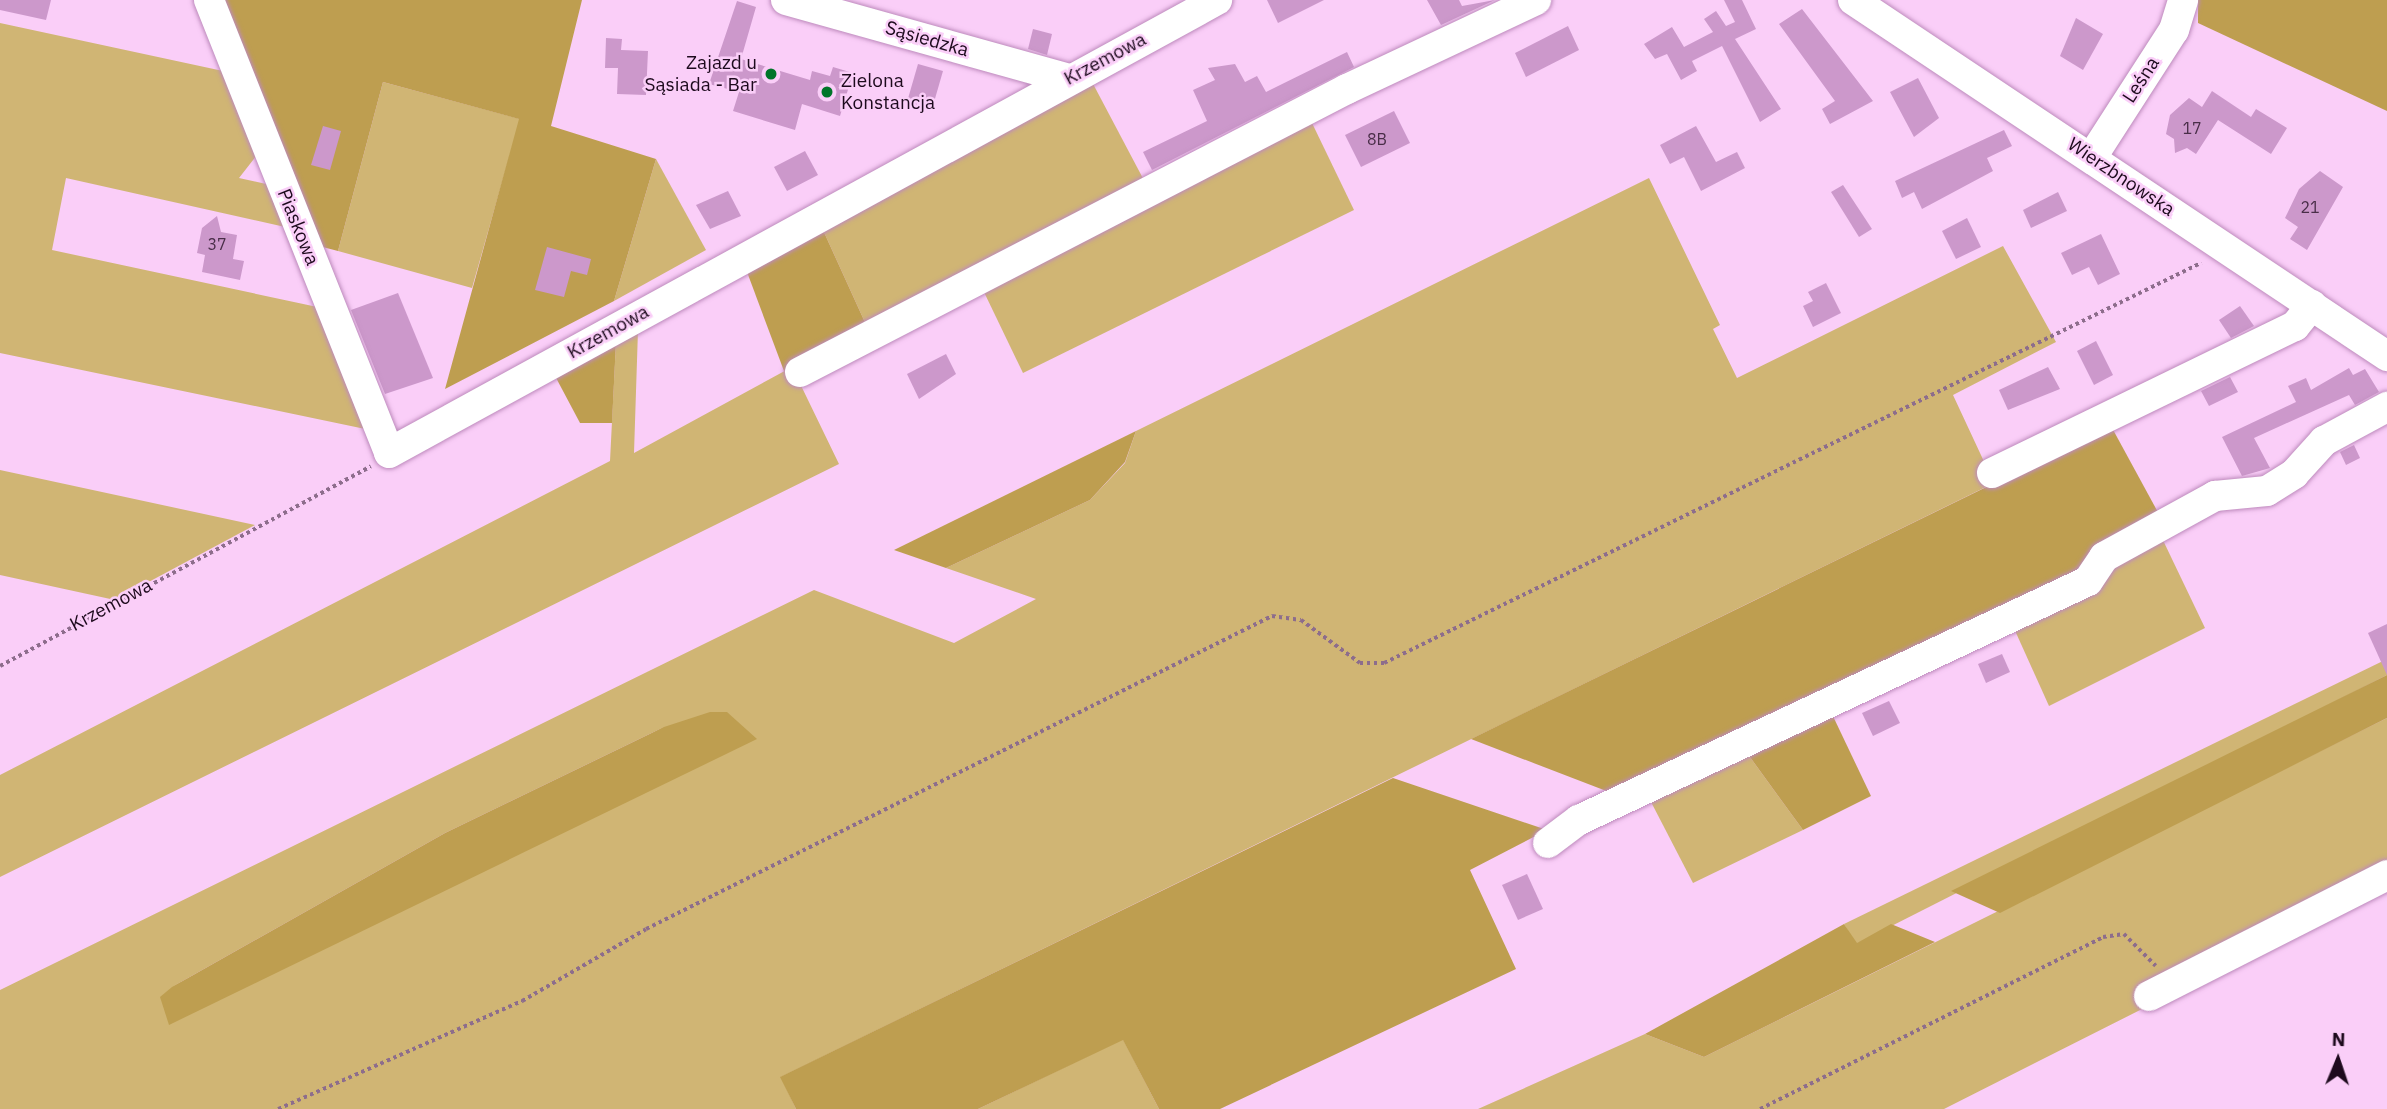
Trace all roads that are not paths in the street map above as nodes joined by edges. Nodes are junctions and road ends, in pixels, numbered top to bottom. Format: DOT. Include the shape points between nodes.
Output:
graph roads {
  1 [pos="209,0"];
  2 [pos="786,0"];
  3 [pos="1217,0"];
  4 [pos="1536,0"];
  5 [pos="1853,0"];
  6 [pos="2183,0"];
  7 [pos="1003,61"];
  8 [pos="1068,79"];
  9 [pos="1020,105"];
  10 [pos="2092,156"];
  11 [pos="2312,305"];
  12 [pos="2387,356"];
  13 [pos="800,372"];
  14 [pos="2387,407"];
  15 [pos="389,453"];
  16 [pos="1992,474"];
  17 [pos="1548,843"];
  18 [pos="2387,875"];
  19 [pos="2149,996"];
  1 -- 15 [label="street, Piaskowa"];
  2 -- 7 [label="street, Sąsiedzka"];
  3 -- 8 [label="street, Krzemowa"];
  4 -- 13 [label="street" via="1348,89"];
  5 -- 10 [label="street, Wierzbnowska"];
  6 -- 10 [label="street, Leśna" via="2174,30"];
  7 -- 8 [label="street, Sąsiedzka"];
  7 -- 9 [label="street"];
  8 -- 9 [label="street, Krzemowa"];
  9 -- 15 [label="street, Krzemowa"];
  10 -- 11 [label="street, Wierzbnowska"];
  11 -- 12 [label="street, Wierzbnowska"];
  11 -- 16 [label="street" via="2295,326"];
  14 -- 17 [label="street" via="2324,441 2294,474 2267,491 2215,496 2104,557 2088,581 1579,820"];
  18 -- 19 [label="street"];
}
